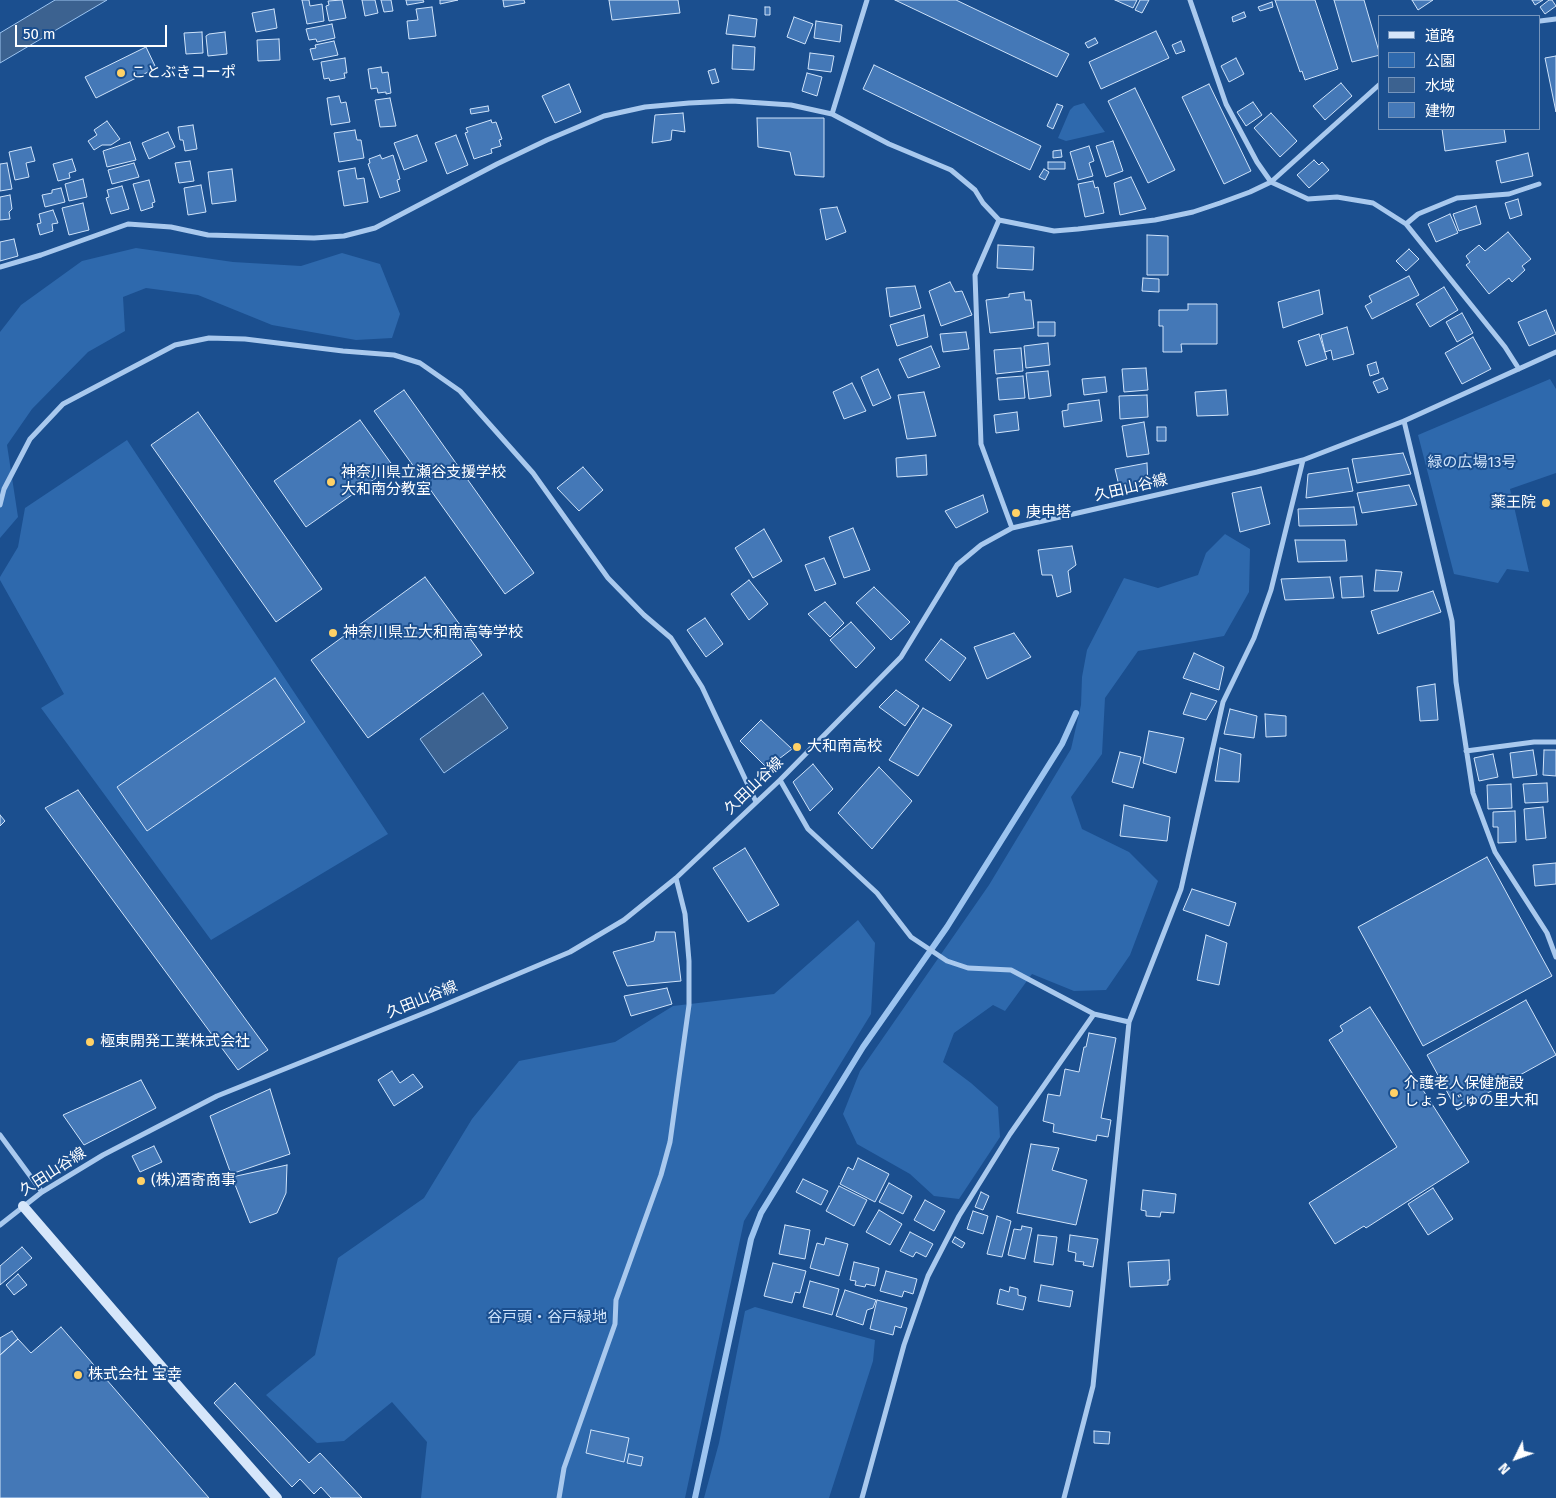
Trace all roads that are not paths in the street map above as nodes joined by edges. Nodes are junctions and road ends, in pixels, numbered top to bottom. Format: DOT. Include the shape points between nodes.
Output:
graph roads {
  1 [pos="867,0"];
  2 [pos="1190,0"];
  3 [pos="1556,19"];
  4 [pos="1541,21"];
  5 [pos="1378,86"];
  6 [pos="832,114"];
  7 [pos="1271,182"];
  8 [pos="1539,184"];
  9 [pos="999,220"];
  10 [pos="1406,224"];
  11 [pos="0,267"];
  12 [pos="1556,352"];
  13 [pos="1519,369"];
  14 [pos="1404,421"];
  15 [pos="1303,460"];
  16 [pos="0,504"];
  17 [pos="1012,528"];
  18 [pos="1556,742"];
  19 [pos="1466,751"];
  20 [pos="780,780"];
  21 [pos="756,802"];
  22 [pos="676,878"];
  23 [pos="1556,957"];
  24 [pos="1094,1014"];
  25 [pos="1129,1022"];
  26 [pos="0,1135"];
  27 [pos="42,1192"];
  28 [pos="24,1206"];
  29 [pos="0,1226"];
  30 [pos="277,1498"];
  31 [pos="559,1498"];
  32 [pos="862,1498"];
  33 [pos="1064,1498"];
  1 -- 6 [label="street"];
  2 -- 7 [label="street" via="1226,104"];
  3 -- 4 [label="street"];
  5 -- 7 [label="street"];
  6 -- 9 [label="street" via="889,144 951,170 975,190"];
  6 -- 11 [label="street" via="791,105 732,101 645,107 604,116 564,133 374,228 344,236 208,235 171,227 128,224"];
  7 -- 9 [label="street" via="1193,212 1154,220 1054,231"];
  7 -- 10 [label="street" via="1308,199 1337,197 1373,203"];
  8 -- 10 [label="street" via="1509,194 1456,198 1418,214"];
  9 -- 17 [label="street" via="975,275 981,444"];
  10 -- 13 [label="street"];
  12 -- 13 [label="street, 久田山谷線"];
  13 -- 14 [label="street, 久田山谷線"];
  14 -- 15 [label="street, 久田山谷線"];
  14 -- 19 [label="street" via="1452,620 1456,682"];
  15 -- 17 [label="street, 久田山谷線"];
  15 -- 25 [label="street" via="1271,590 1254,638 1223,702 1180,889"];
  16 -- 21 [label="street" via="4,489 30,439 63,404 175,345 209,338 245,339 394,355 420,362 460,390 533,473 608,578 671,638 702,686"];
  17 -- 20 [label="street, 久田山谷線" via="981,545 957,565 901,657"];
  18 -- 19 [label="street"];
  19 -- 23 [label="street" via="1473,793 1495,852 1547,932"];
  20 -- 21 [label="street, 久田山谷線"];
  20 -- 24 [label="street" via="808,829 877,893 911,937 947,961 968,968 1011,970"];
  21 -- 22 [label="street, 久田山谷線"];
  22 -- 27 [label="street, 久田山谷線" via="624,920 570,952 216,1096 103,1155"];
  22 -- 31 [label="street" via="685,914 689,996 670,1142 616,1300 615,1324 564,1468"];
  24 -- 25 [label="street"];
  24 -- 32 [label="street" via="1010,1134 959,1216 928,1276 904,1345"];
  25 -- 33 [label="street" via="1093,1386"];
  26 -- 27 [label="street"];
  27 -- 28 [label="street, 久田山谷線"];
  28 -- 29 [label="street, 久田山谷線"];
  28 -- 30 [label="street"];
}
